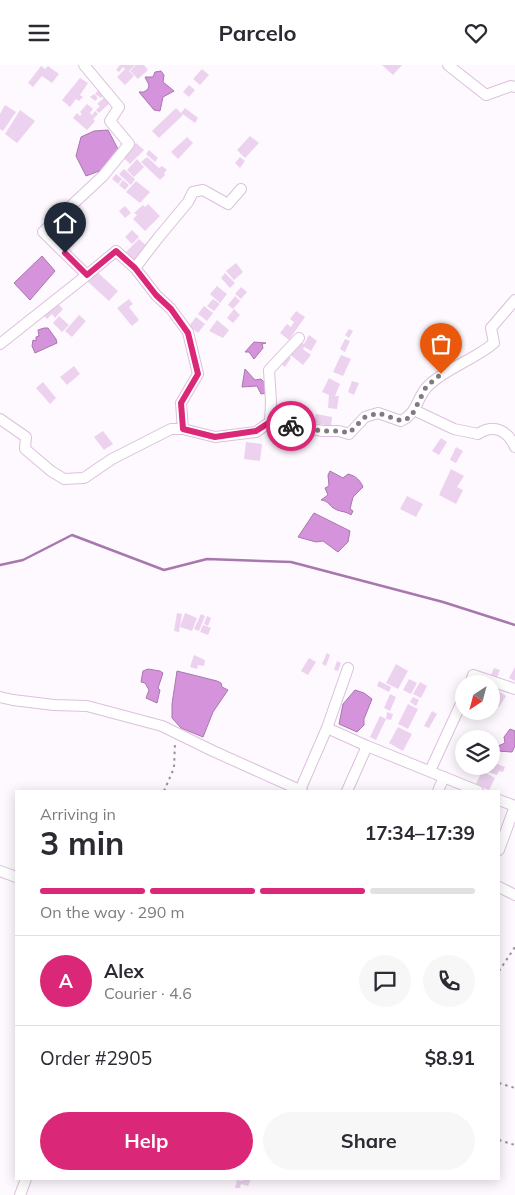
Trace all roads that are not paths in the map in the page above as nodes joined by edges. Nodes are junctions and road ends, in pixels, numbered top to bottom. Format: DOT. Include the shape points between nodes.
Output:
graph roads {
  1 [pos="84,65"];
  2 [pos="448,65"];
  3 [pos="514,85"];
  4 [pos="240,189"];
  5 [pos="135,268"];
  6 [pos="87,275"];
  7 [pos="515,299"];
  8 [pos="299,338"];
  9 [pos="0,344"];
  10 [pos="414,410"];
  11 [pos="0,419"];
  12 [pos="270,422"];
  13 [pos="183,429"];
  14 [pos="515,447"];
  15 [pos="348,667"];
  16 [pos="500,684"];
  17 [pos="515,689"];
  18 [pos="0,697"];
  19 [pos="455,717"];
  20 [pos="327,728"];
  21 [pos="367,746"];
  22 [pos="430,771"];
  23 [pos="444,777"];
  24 [pos="299,790"];
  25 [pos="301,790"];
  26 [pos="348,790"];
  27 [pos="438,790"];
  28 [pos="476,790"];
  29 [pos="500,800"];
  30 [pos="515,806"];
  31 [pos="500,847"];
  32 [pos="0,871"];
  33 [pos="15,877"];
  34 [pos="500,888"];
  35 [pos="515,895"];
  36 [pos="26,1180"];
  37 [pos="20,1195"];
  1 -- 6 [label="street" via="119,107 110,121 129,144 104,176 43,232"];
  2 -- 3 [label="street" via="486,95"];
  4 -- 5 [label="street" via="228,204 203,190 193,192"];
  5 -- 6 [label="street" via="116,251"];
  5 -- 13 [label="street" via="188,333 198,374 181,403"];
  6 -- 9 [label="street"];
  7 -- 10 [label="street" via="491,328 494,343 441,374 426,387"];
  8 -- 12 [label="street" via="269,370"];
  10 -- 12 [label="street" via="411,417 402,421 378,413 365,417 349,433"];
  10 -- 14 [label="street" via="454,429 478,434 485,430 502,431"];
  11 -- 13 [label="street" via="26,437 25,449 64,479 84,479 112,459 170,429"];
  12 -- 13 [label="street" via="256,431 215,437"];
  15 -- 20 [label="street"];
  16 -- 17 [label="street"];
  18 -- 24 [label="street" via="87,706 162,726"];
  19 -- 22 [label="street"];
  20 -- 21 [label="street"];
  20 -- 25 [label="street"];
  21 -- 22 [label="street"];
  21 -- 26 [label="street"];
  22 -- 23 [label="street"];
  23 -- 27 [label="street"];
  23 -- 28 [label="street"];
  29 -- 30 [label="street"];
  30 -- 31 [label="street"];
  32 -- 33 [label="street"];
  34 -- 35 [label="street"];
  36 -- 37 [label="street"];
}
